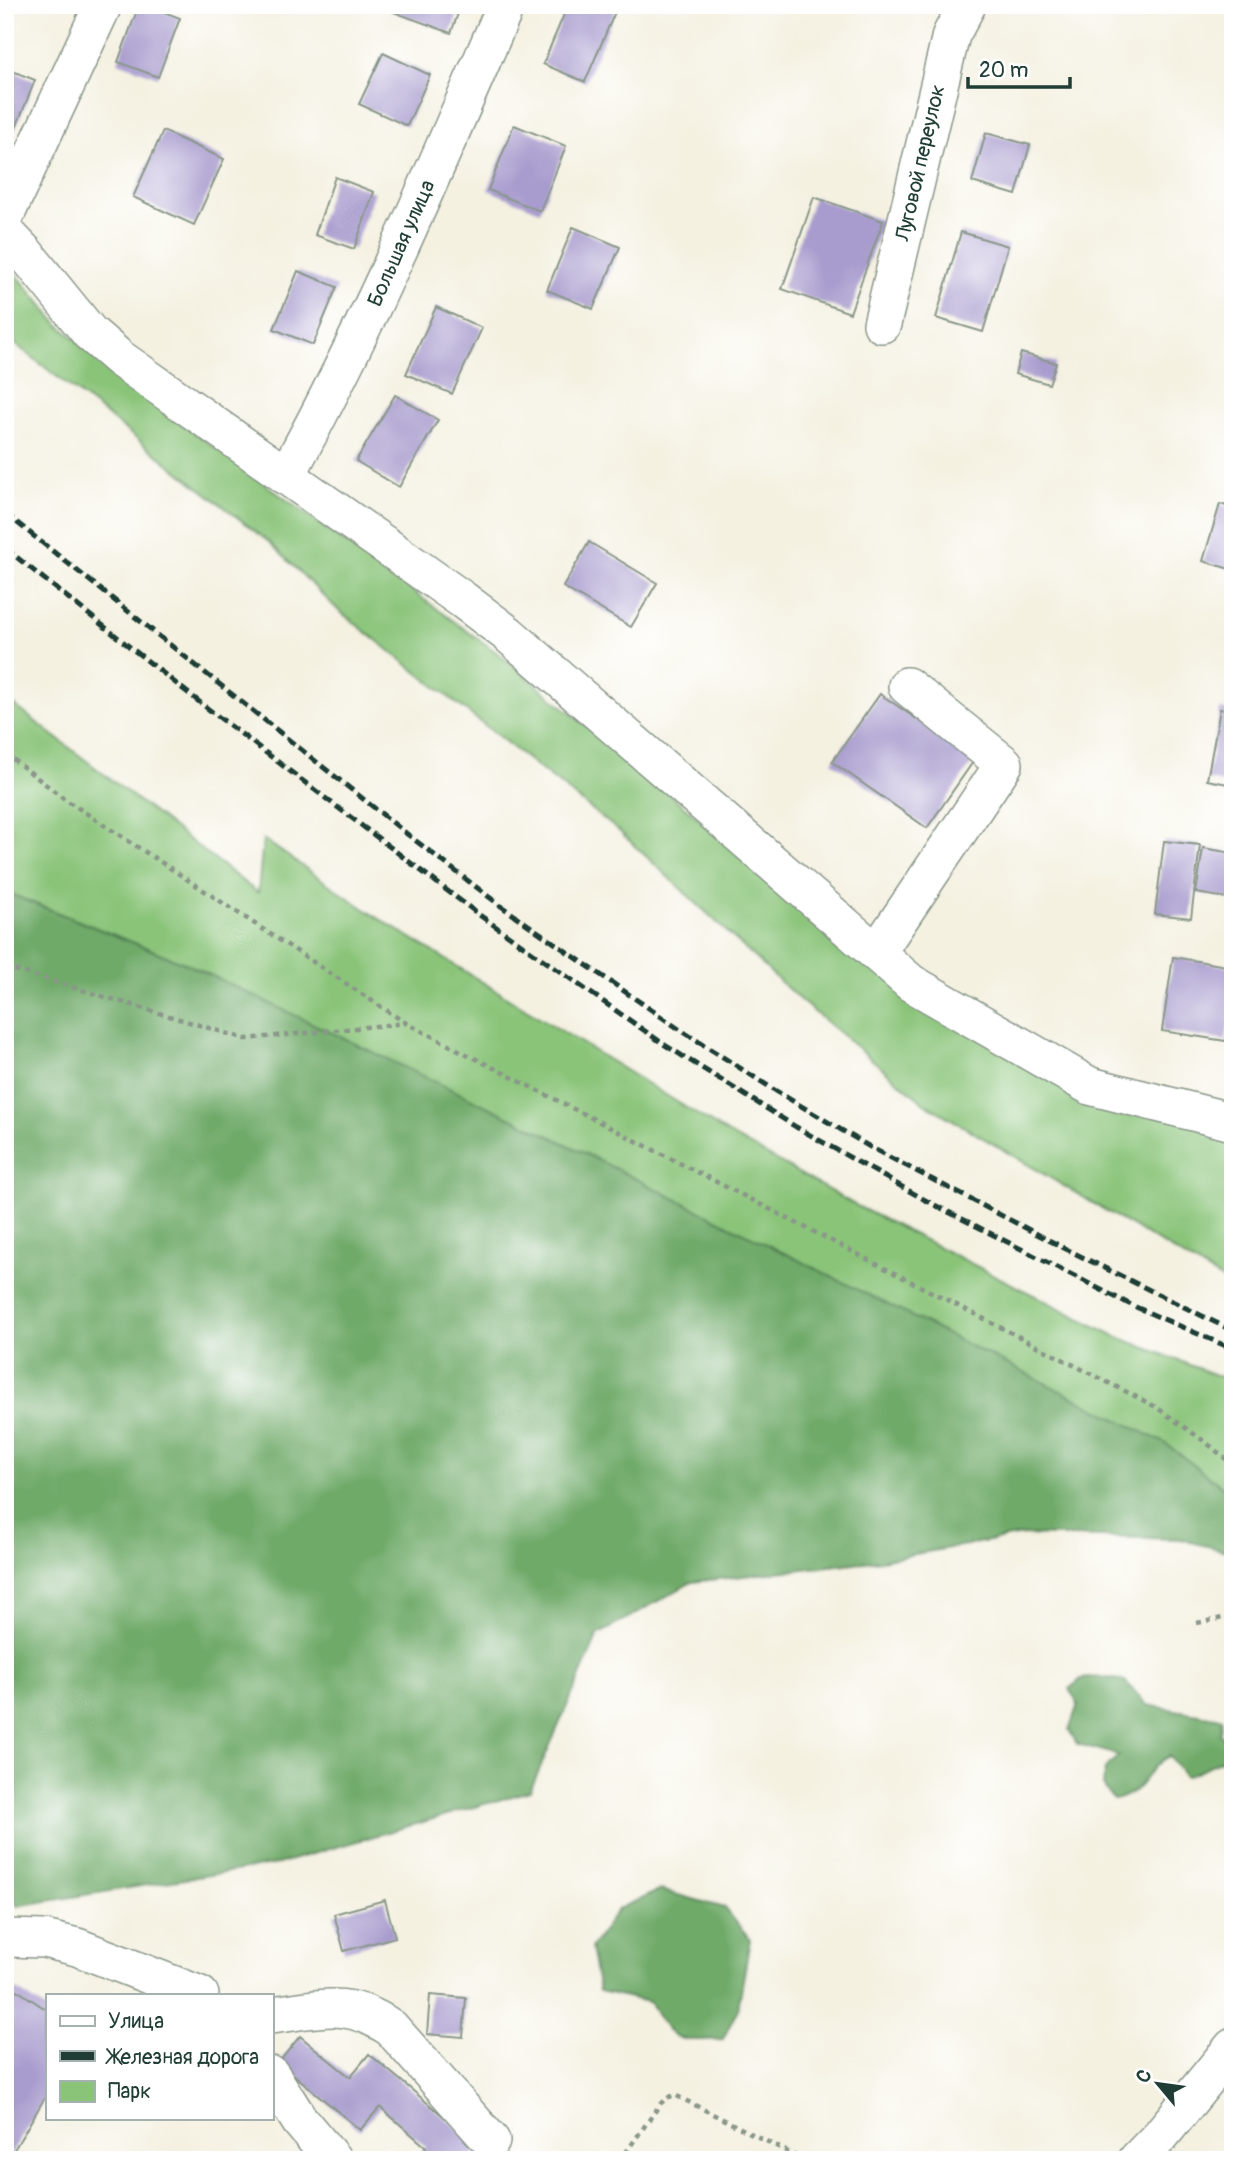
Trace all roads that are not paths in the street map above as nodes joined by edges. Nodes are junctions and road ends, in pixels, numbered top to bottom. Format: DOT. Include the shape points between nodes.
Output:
graph roads {
  1 [pos="103,5"];
  2 [pos="506,5"];
  3 [pos="967,5"];
  4 [pos="5,216"];
  5 [pos="5,232"];
  6 [pos="882,324"];
  7 [pos="286,476"];
  8 [pos="906,685"];
  9 [pos="877,952"];
  10 [pos="1233,1122"];
  11 [pos="5,1938"];
  12 [pos="197,1994"];
  13 [pos="273,2015"];
  14 [pos="1233,2047"];
  15 [pos="273,2078"];
  16 [pos="491,2141"];
  17 [pos="333,2160"];
  18 [pos="1137,2160"];
  1 -- 4 [label="street"];
  2 -- 7 [label="street, Большая улица" via="361,333"];
  3 -- 6 [label="street, Луговой переулок" via="951,35"];
  5 -- 7 [label="street" via="90,333"];
  7 -- 9 [label="street" via="508,634"];
  8 -- 9 [label="street" via="1004,764"];
  9 -- 10 [label="street" via="911,983 1090,1086"];
  11 -- 12 [label="street" via="44,1939 77,1947"];
  13 -- 16 [label="street" via="342,2007 366,2012 391,2028"];
  14 -- 18 [label="street"];
  15 -- 17 [label="street" via="300,2121"];
}
